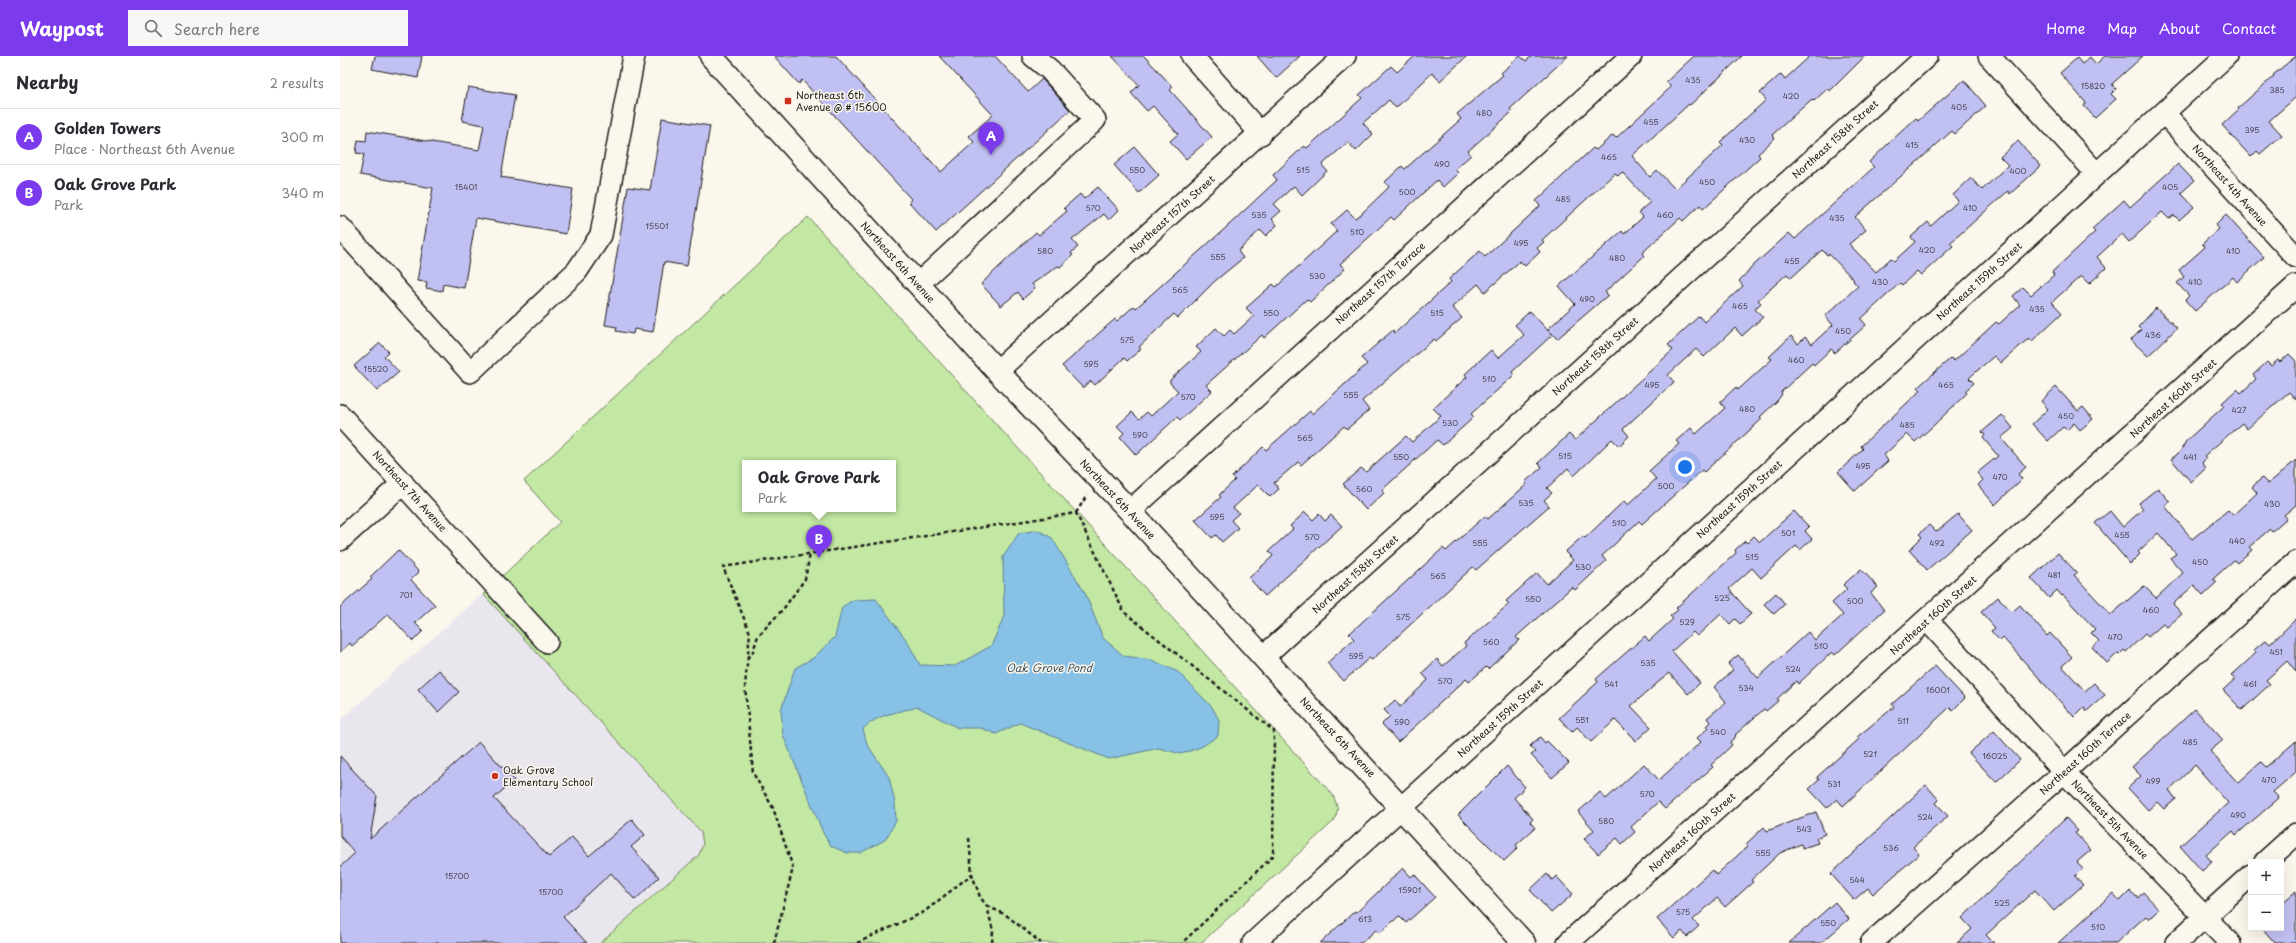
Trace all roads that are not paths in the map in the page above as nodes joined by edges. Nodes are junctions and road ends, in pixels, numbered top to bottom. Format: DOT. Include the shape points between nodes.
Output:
graph roads {
  1 [pos="634,56"];
  2 [pos="1033,56"];
  3 [pos="1192,56"];
  4 [pos="1345,56"];
  5 [pos="1631,56"];
  6 [pos="1927,56"];
  7 [pos="1989,56"];
  8 [pos="2226,56"];
  9 [pos="718,58"];
  10 [pos="2164,113"];
  11 [pos="1261,134"];
  12 [pos="2096,173"];
  13 [pos="340,228"];
  14 [pos="2296,257"];
  15 [pos="918,284"];
  16 [pos="2296,286"];
  17 [pos="997,371"];
  18 [pos="340,415"];
  19 [pos="403,483"];
  20 [pos="1130,511"];
  21 [pos="340,540"];
  22 [pos="2296,562"];
  23 [pos="1928,621"];
  24 [pos="547,642"];
  25 [pos="1264,656"];
  26 [pos="2064,772"];
  27 [pos="1402,807"];
  28 [pos="2296,834"];
  29 [pos="2269,859"];
  30 [pos="2248,878"];
  31 [pos="2205,917"];
  32 [pos="1253,943"];
  33 [pos="1524,943"];
  34 [pos="1568,943"];
  35 [pos="1871,943"];
  36 [pos="2176,943"];
  37 [pos="2230,943"];
  1 -- 13 [label="street" via="601,235 577,271 470,372"];
  2 -- 15 [label="street" via="1050,70 1095,120"];
  3 -- 11 [label="street"];
  4 -- 11 [label="street, Northeast 157th Street"];
  5 -- 20 [label="street, Northeast 157th Terrace"];
  6 -- 25 [label="street, Northeast 158th Street"];
  7 -- 12 [label="street"];
  8 -- 10 [label="street, Northeast 159th Street"];
  9 -- 15 [label="main road, Northeast 6th Avenue"];
  10 -- 12 [label="street, Northeast 159th Street"];
  10 -- 14 [label="street, Northeast 4th Avenue"];
  11 -- 17 [label="street, Northeast 157th Street"];
  12 -- 27 [label="street, Northeast 159th Street"];
  15 -- 17 [label="main road, Northeast 6th Avenue"];
  16 -- 23 [label="street, Northeast 160th Street"];
  17 -- 20 [label="main road, Northeast 6th Avenue"];
  18 -- 19 [label="street, Northeast 7th Avenue"];
  19 -- 21 [label="street"];
  19 -- 24 [label="street, Northeast 7th Avenue"];
  20 -- 25 [label="main road, Northeast 6th Avenue"];
  22 -- 26 [label="street, Northeast 160th Terrace"];
  23 -- 26 [label="street, Northeast 5th Avenue"];
  23 -- 34 [label="street, Northeast 160th Street"];
  25 -- 27 [label="main road, Northeast 6th Avenue"];
  26 -- 31 [label="street, Northeast 5th Avenue"];
  26 -- 35 [label="street, Northeast 160th Terrace"];
  27 -- 32 [label="street, Northeast 159th Street"];
  27 -- 33 [label="main road, Northeast 6th Avenue"];
  28 -- 29 [label="street"];
  30 -- 31 [label="street"];
  31 -- 36 [label="street"];
  31 -- 37 [label="street, Northeast 5th Avenue"];
}
